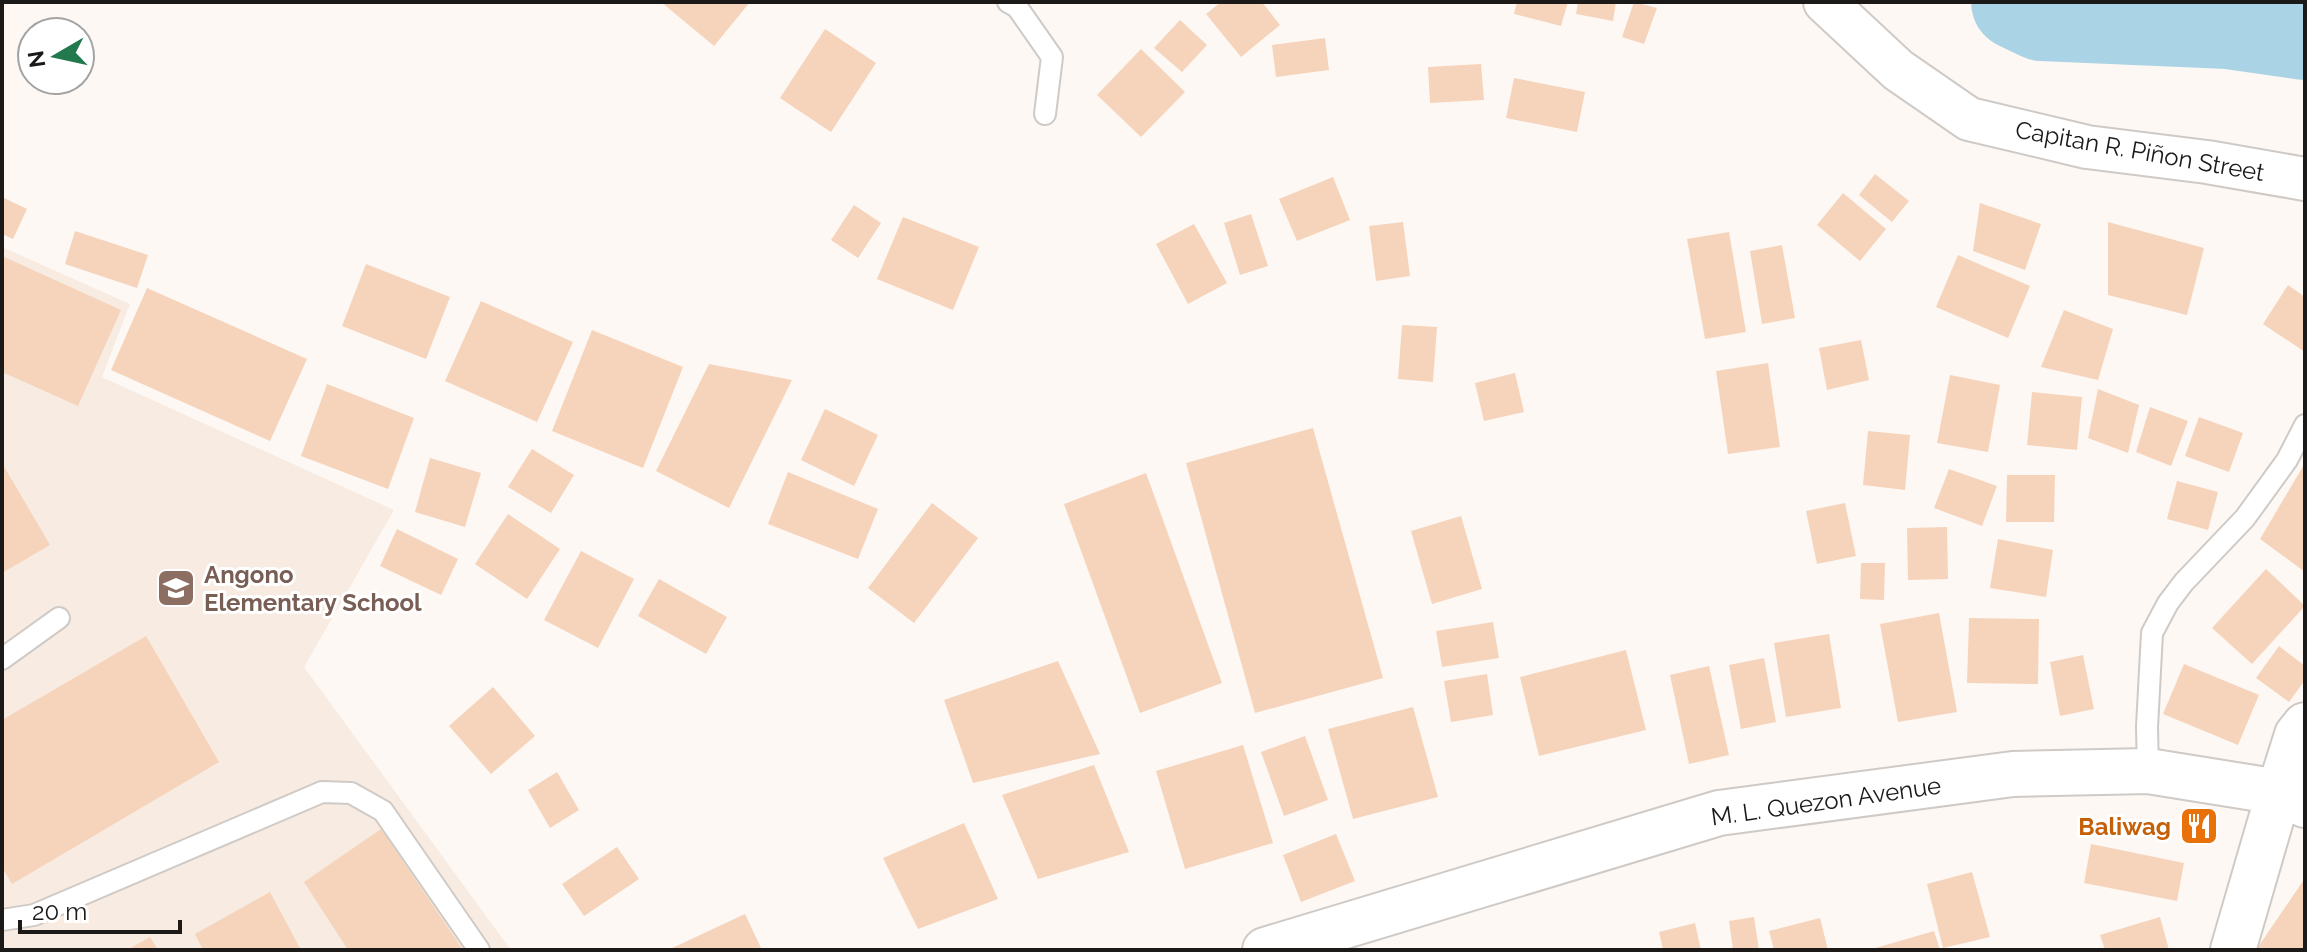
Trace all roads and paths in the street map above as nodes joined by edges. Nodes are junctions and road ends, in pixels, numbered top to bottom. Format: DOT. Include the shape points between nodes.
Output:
graph roads {
  1 [pos="1008,2"];
  2 [pos="1825,2"];
  3 [pos="1045,114"];
  4 [pos="2305,179"];
  5 [pos="2305,425"];
  6 [pos="59,618"];
  7 [pos="2,659"];
  8 [pos="2305,725"];
  9 [pos="2148,771"];
  10 [pos="2292,798"];
  11 [pos="2,920"];
  12 [pos="479,950"];
  13 [pos="1265,950"];
  14 [pos="2233,950"];
  1 -- 3 [label="lane" via="1052,57"];
  2 -- 4 [label="street, Capitan R. Piñon Street" via="1898,70 1969,119 2087,147"];
  5 -- 9 [label="lane" via="2245,518 2184,582 2152,633"];
  6 -- 7 [label="lane"];
  8 -- 10 [label="main road" via="2297,735"];
  9 -- 10 [label="main road, M. L. Quezon Avenue"];
  9 -- 13 [label="main road, M. L. Quezon Avenue" via="2013,774 1719,813"];
  10 -- 14 [label="main road"];
  11 -- 12 [label="lane" via="34,915 322,792 351,793 383,811"];
}
